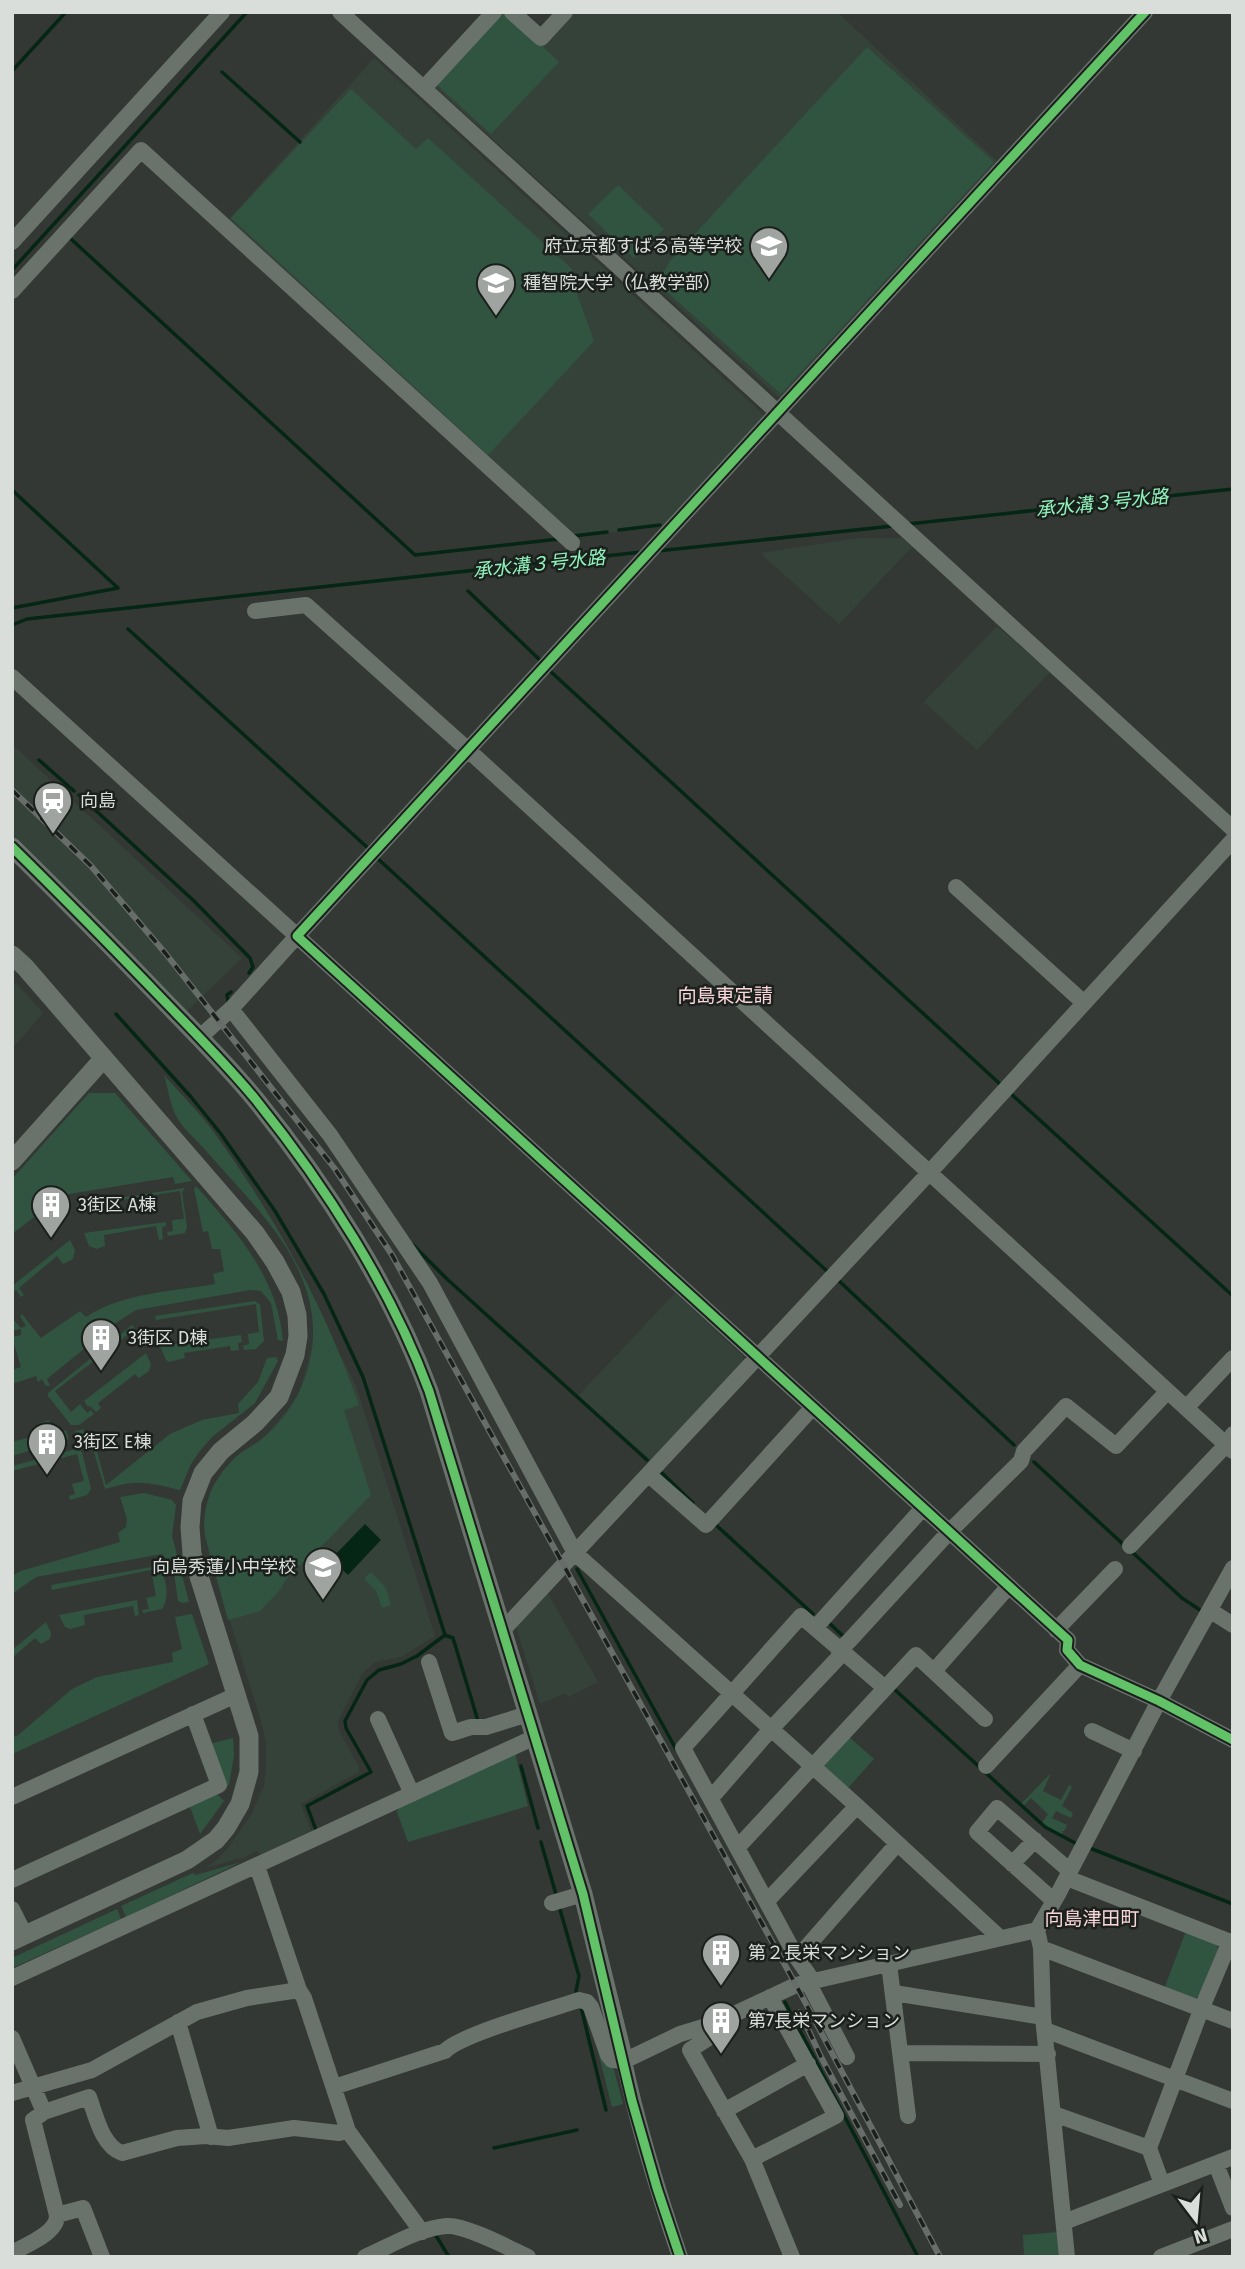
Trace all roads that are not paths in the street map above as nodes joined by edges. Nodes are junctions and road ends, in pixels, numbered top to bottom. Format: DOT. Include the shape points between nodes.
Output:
graph roads {
  1 [pos="222,12"];
  2 [pos="340,12"];
  3 [pos="494,12"];
  4 [pos="512,12"];
  5 [pos="565,12"];
  6 [pos="1145,12"];
  7 [pos="424,88"];
  8 [pos="12,242"];
  9 [pos="12,292"];
  10 [pos="776,413"];
  11 [pos="572,543"];
  12 [pos="255,611"];
  13 [pos="12,677"];
  14 [pos="467,749"];
  15 [pos="1233,829"];
  16 [pos="1233,840"];
  17 [pos="12,847"];
  18 [pos="956,887"];
  19 [pos="297,936"];
  20 [pos="12,955"];
  21 [pos="1083,1002"];
  22 [pos="231,1009"];
  23 [pos="200,1038"];
  24 [pos="104,1058"];
  25 [pos="12,1161"];
  26 [pos="929,1173"];
  27 [pos="758,1357"];
  28 [pos="1233,1358"];
  29 [pos="1167,1392"];
  30 [pos="813,1407"];
  31 [pos="1186,1408"];
  32 [pos="1231,1443"];
  33 [pos="649,1475"];
  34 [pos="923,1508"];
  35 [pos="949,1532"];
  36 [pos="1130,1546"];
  37 [pos="575,1553"];
  38 [pos="1233,1568"];
  39 [pos="1115,1569"];
  40 [pos="1009,1586"];
  41 [pos="1211,1611"];
  42 [pos="1233,1625"];
  43 [pos="815,1628"];
  44 [pos="1056,1630"];
  45 [pos="502,1631"];
  46 [pos="841,1650"];
  47 [pos="429,1662"];
  48 [pos="1080,1665"];
  49 [pos="934,1671"];
  50 [pos="885,1689"];
  51 [pos="732,1694"];
  52 [pos="236,1695"];
  53 [pos="1160,1701"];
  54 [pos="193,1714"];
  55 [pos="528,1714"];
  56 [pos="378,1719"];
  57 [pos="985,1719"];
  58 [pos="771,1729"];
  59 [pos="1092,1731"];
  60 [pos="1230,1734"];
  61 [pos="535,1737"];
  62 [pos="1133,1751"];
  63 [pos="812,1766"];
  64 [pos="986,1766"];
  65 [pos="412,1794"];
  66 [pos="12,1797"];
  67 [pos="711,1798"];
  68 [pos="857,1806"];
  69 [pos="1035,1840"];
  70 [pos="897,1844"];
  71 [pos="738,1847"];
  72 [pos="1012,1864"];
  73 [pos="257,1866"];
  74 [pos="1068,1875"];
  75 [pos="12,1880"];
  76 [pos="583,1894"];
  77 [pos="767,1901"];
  78 [pos="1054,1901"];
  79 [pos="557,1902"];
  80 [pos="12,1909"];
  81 [pos="1037,1930"];
  82 [pos="999,1937"];
  83 [pos="18,1938"];
  84 [pos="1231,1942"];
  85 [pos="1041,1948"];
  86 [pos="797,1958"];
  87 [pos="889,1964"];
  88 [pos="12,1978"];
  89 [pos="811,1981"];
  90 [pos="299,1990"];
  91 [pos="894,1993"];
  92 [pos="770,1997"];
  93 [pos="1201,2010"];
  94 [pos="1233,2021"];
  95 [pos="178,2022"];
  96 [pos="713,2024"];
  97 [pos="1044,2024"];
  98 [pos="12,2038"];
  99 [pos="901,2053"];
  100 [pos="1048,2054"];
  101 [pos="847,2057"];
  102 [pos="624,2062"];
  103 [pos="808,2064"];
  104 [pos="1175,2081"];
  105 [pos="34,2085"];
  106 [pos="334,2087"];
  107 [pos="12,2092"];
  108 [pos="1233,2101"];
  109 [pos="724,2111"];
  110 [pos="44,2112"];
  111 [pos="1054,2114"];
  112 [pos="908,2116"];
  113 [pos="348,2131"];
  114 [pos="211,2137"];
  115 [pos="1149,2148"];
  116 [pos="1233,2157"];
  117 [pos="752,2159"];
  118 [pos="1216,2164"];
  119 [pos="1162,2185"];
  120 [pos="1233,2208"];
  121 [pos="57,2215"];
  122 [pos="1064,2222"];
  123 [pos="1233,2229"];
  124 [pos="422,2232"];
  125 [pos="401,2250"];
  126 [pos="12,2253"];
  127 [pos="102,2257"];
  128 [pos="365,2257"];
  129 [pos="528,2257"];
  130 [pos="681,2257"];
  131 [pos="792,2257"];
  132 [pos="1067,2257"];
  133 [pos="1161,2257"];
  1 -- 8 [label="street"];
  2 -- 7 [label="street"];
  3 -- 7 [label="street"];
  4 -- 5 [label="street" via="541,38"];
  6 -- 10 [label="street"];
  7 -- 10 [label="street"];
  9 -- 11 [label="street" via="141,150"];
  10 -- 14 [label="street"];
  10 -- 15 [label="street"];
  12 -- 14 [label="street" via="306,605"];
  13 -- 19 [label="street"];
  14 -- 19 [label="street"];
  14 -- 26 [label="street"];
  16 -- 21 [label="street"];
  17 -- 23 [label="street"];
  18 -- 21 [label="street"];
  19 -- 22 [label="street"];
  19 -- 27 [label="street"];
  20 -- 24 [label="street"];
  21 -- 26 [label="street"];
  22 -- 23 [label="street"];
  22 -- 37 [label="street" via="330,1135 430,1283"];
  23 -- 45 [label="street" via="302,1162 398,1317 429,1391"];
  24 -- 25 [label="street"];
  24 -- 52 [label="street" via="255,1233 281,1272 297,1315 295,1354 279,1398 221,1451 203,1473 192,1501 192,1554"];
  26 -- 27 [label="street"];
  26 -- 29 [label="street"];
  27 -- 30 [label="street"];
  27 -- 33 [label="street"];
  28 -- 31 [label="street"];
  29 -- 31 [label="street"];
  29 -- 35 [label="street" via="1116,1446 1066,1406 1024,1451 1021,1461"];
  30 -- 33 [label="street" via="706,1525"];
  30 -- 34 [label="street"];
  31 -- 32 [label="street"];
  32 -- 36 [label="street"];
  33 -- 37 [label="street"];
  34 -- 35 [label="street"];
  34 -- 43 [label="street"];
  35 -- 40 [label="street"];
  35 -- 46 [label="street"];
  37 -- 45 [label="street"];
  37 -- 51 [label="street"];
  38 -- 41 [label="street"];
  39 -- 44 [label="street"];
  40 -- 44 [label="street"];
  40 -- 49 [label="street"];
  41 -- 42 [label="street"];
  41 -- 53 [label="street"];
  43 -- 46 [label="street"];
  43 -- 51 [label="street" via="800,1616"];
  44 -- 48 [label="street" via="1068,1640 1067,1650"];
  45 -- 55 [label="street"];
  46 -- 50 [label="street"];
  46 -- 58 [label="street"];
  47 -- 55 [label="street" via="452,1732"];
  48 -- 53 [label="street"];
  48 -- 64 [label="street"];
  49 -- 50 [label="street" via="916,1655"];
  49 -- 57 [label="street"];
  50 -- 63 [label="street"];
  51 -- 58 [label="street"];
  51 -- 67 [label="street" via="683,1748"];
  52 -- 54 [label="street"];
  52 -- 83 [label="street" via="249,1736 249,1772 240,1804 216,1840 187,1860"];
  53 -- 60 [label="street"];
  53 -- 62 [label="street"];
  54 -- 66 [label="street"];
  54 -- 75 [label="street" via="219,1785"];
  55 -- 61 [label="street"];
  56 -- 65 [label="street"];
  58 -- 63 [label="street"];
  58 -- 67 [label="street"];
  59 -- 62 [label="street"];
  61 -- 65 [label="street"];
  61 -- 76 [label="street"];
  62 -- 74 [label="street"];
  63 -- 68 [label="street"];
  63 -- 71 [label="street"];
  65 -- 73 [label="street"];
  67 -- 71 [label="street"];
  68 -- 70 [label="street"];
  68 -- 77 [label="street"];
  69 -- 72 [label="street"];
  69 -- 72 [label="street" via="998,1808 977,1832"];
  69 -- 74 [label="street"];
  70 -- 82 [label="street"];
  70 -- 86 [label="street"];
  71 -- 77 [label="street"];
  72 -- 78 [label="street"];
  73 -- 88 [label="street"];
  73 -- 90 [label="street"];
  74 -- 78 [label="street"];
  74 -- 84 [label="street"];
  76 -- 79 [label="street"];
  76 -- 102 [label="street"];
  77 -- 86 [label="street"];
  78 -- 81 [label="street"];
  80 -- 83 [label="street"];
  81 -- 82 [label="street"];
  81 -- 85 [label="street"];
  82 -- 87 [label="street"];
  84 -- 93 [label="street"];
  85 -- 93 [label="street"];
  85 -- 97 [label="street"];
  86 -- 89 [label="street"];
  87 -- 89 [label="street"];
  87 -- 91 [label="street"];
  89 -- 92 [label="street"];
  89 -- 101 [label="street"];
  90 -- 95 [label="street" via="247,1998"];
  90 -- 106 [label="street"];
  91 -- 97 [label="street"];
  91 -- 99 [label="street"];
  92 -- 96 [label="street"];
  92 -- 103 [label="street"];
  93 -- 94 [label="street"];
  93 -- 104 [label="street"];
  95 -- 105 [label="street" via="92,2070"];
  95 -- 114 [label="street"];
  96 -- 102 [label="street" via="680,2034"];
  96 -- 109 [label="street" via="713,2035 690,2050"];
  97 -- 100 [label="street"];
  97 -- 104 [label="street"];
  98 -- 105 [label="street"];
  99 -- 100 [label="street"];
  99 -- 112 [label="street"];
  100 -- 111 [label="street"];
  102 -- 106 [label="street" via="608,2055 590,2007 579,2000"];
  102 -- 130 [label="street" via="657,2188"];
  103 -- 109 [label="street"];
  103 -- 117 [label="street" via="836,2116"];
  104 -- 108 [label="street"];
  104 -- 115 [label="street"];
  105 -- 107 [label="street"];
  105 -- 110 [label="street"];
  106 -- 113 [label="street"];
  109 -- 117 [label="street"];
  110 -- 114 [label="street" via="89,2097 107,2143 122,2153 177,2138"];
  110 -- 121 [label="street" via="33,2120"];
  111 -- 115 [label="street"];
  111 -- 122 [label="street"];
  113 -- 114 [label="street" via="294,2128"];
  113 -- 124 [label="street"];
  115 -- 119 [label="street"];
  116 -- 118 [label="street"];
  117 -- 131 [label="street"];
  118 -- 119 [label="street"];
  118 -- 120 [label="street"];
  119 -- 122 [label="street"];
  121 -- 126 [label="street" via="52,2229"];
  121 -- 127 [label="street" via="83,2208"];
  122 -- 132 [label="street"];
  123 -- 133 [label="street"];
  124 -- 125 [label="street"];
  124 -- 129 [label="street" via="456,2226"];
  125 -- 128 [label="street"];
}
